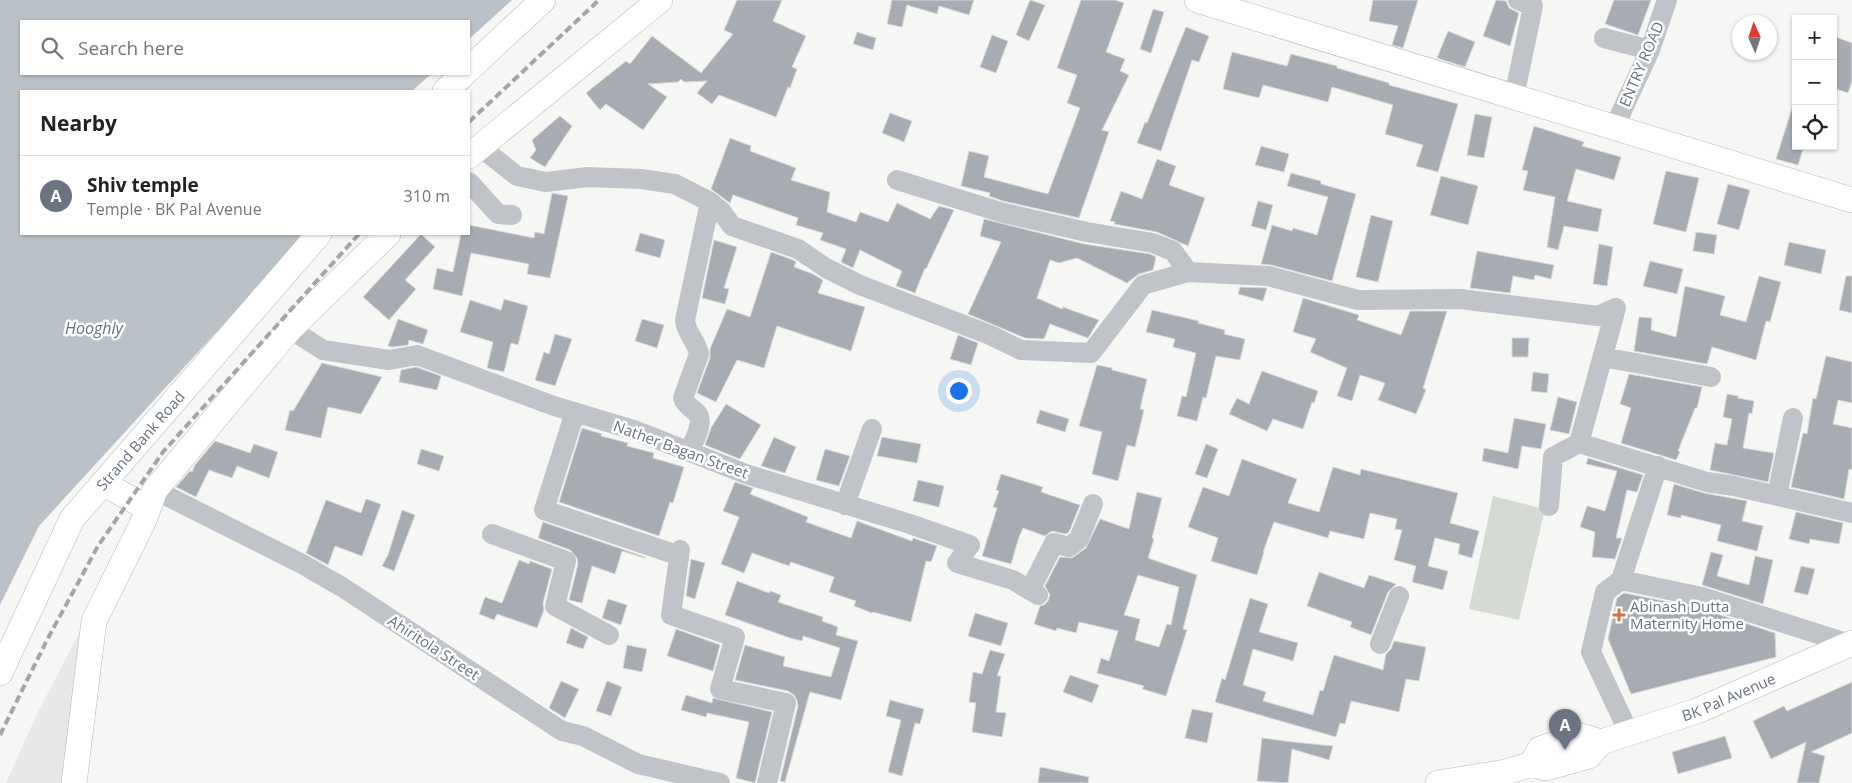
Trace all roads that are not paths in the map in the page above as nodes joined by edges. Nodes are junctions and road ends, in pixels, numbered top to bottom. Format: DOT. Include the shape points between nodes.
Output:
graph roads {
  1 [pos="543,0"];
  2 [pos="660,0"];
  3 [pos="1197,0"];
  4 [pos="1518,0"];
  5 [pos="1667,0"];
  6 [pos="1604,38"];
  7 [pos="1650,50"];
  8 [pos="470,68"];
  9 [pos="463,75"];
  10 [pos="446,90"];
  11 [pos="1514,97"];
  12 [pos="1614,128"];
  13 [pos="474,151"];
  14 [pos="897,180"];
  15 [pos="470,183"];
  16 [pos="1852,200"];
  17 [pos="710,202"];
  18 [pos="512,215"];
  19 [pos="318,235"];
  20 [pos="387,235"];
  21 [pos="1188,272"];
  22 [pos="290,329"];
  23 [pos="1603,357"];
  24 [pos="1711,377"];
  25 [pos="575,412"];
  26 [pos="1792,418"];
  27 [pos="872,429"];
  28 [pos="1579,443"];
  29 [pos="689,452"];
  30 [pos="1658,466"];
  31 [pos="103,483"];
  32 [pos="1777,496"];
  33 [pos="151,499"];
  34 [pos="1093,504"];
  35 [pos="845,505"];
  36 [pos="1549,506"];
  37 [pos="1852,514"];
  38 [pos="492,534"];
  39 [pos="1621,580"];
  40 [pos="1399,596"];
  41 [pos="609,635"];
  42 [pos="1380,644"];
  43 [pos="1851,644"];
  44 [pos="0,673"];
  45 [pos="1629,733"];
  46 [pos="1520,772"];
  47 [pos="74,783"];
  48 [pos="720,783"];
  49 [pos="767,783"];
  50 [pos="1438,783"];
  1 -- 8 [label="main road"];
  2 -- 13 [label="main road"];
  3 -- 11 [label="main road"];
  4 -- 11 [label="street" via="1533,6"];
  5 -- 7 [label="street, ENTRY ROAD"];
  6 -- 7 [label="street"];
  7 -- 12 [label="street, ENTRY ROAD"];
  9 -- 10 [label="main road"];
  11 -- 12 [label="main road"];
  12 -- 16 [label="main road"];
  13 -- 17 [label="street" via="517,176 546,182 588,177 641,179 675,184"];
  14 -- 21 [label="street" via="1000,212 1154,243 1173,251"];
  15 -- 18 [label="street" via="498,214"];
  17 -- 21 [label="street" via="732,226 798,249 860,285 1021,350 1091,353 1143,285"];
  17 -- 29 [label="street" via="685,320 699,354 683,398 700,421"];
  19 -- 31 [label="main road, Strand Bank Road"];
  20 -- 22 [label="main road"];
  21 -- 23 [label="street" via="1268,276 1358,300 1460,299 1598,316 1616,308"];
  22 -- 25 [label="street, Nather Bagan Street" via="323,350 389,360 418,355"];
  22 -- 33 [label="main road"];
  23 -- 24 [label="street"];
  23 -- 28 [label="street"];
  25 -- 29 [label="street, Nather Bagan Street" via="634,430"];
  25 -- 49 [label="street" via="544,510 674,551 671,615 735,637 720,688 786,703"];
  26 -- 32 [label="street"];
  27 -- 35 [label="street"];
  28 -- 30 [label="street"];
  28 -- 36 [label="street" via="1553,457"];
  29 -- 35 [label="street, Nather Bagan Street"];
  30 -- 32 [label="street" via="1707,482"];
  30 -- 39 [label="street"];
  31 -- 33 [label="main road"];
  31 -- 44 [label="main road, Strand Bank Road" via="72,519"];
  32 -- 37 [label="street"];
  33 -- 47 [label="main road" via="144,520 94,620"];
  33 -- 48 [label="street, Ahiritola Street" via="302,564 562,731 583,736 638,764"];
  34 -- 35 [label="street, Nather Bagan Street" via="1079,540 1069,547 1054,543 1034,593 1013,580 957,563 970,545"];
  38 -- 41 [label="street" via="566,561 555,606"];
  39 -- 43 [label="street" via="1702,597"];
  39 -- 45 [label="street" via="1605,592 1591,652"];
  40 -- 42 [label="street"];
  43 -- 45 [label="main road, BK Pal Avenue" via="1697,711"];
  45 -- 46 [label="main road, BK Pal Avenue" via="1601,742 1589,756"];
  46 -- 50 [label="main road, BK Pal Avenue"];
}
